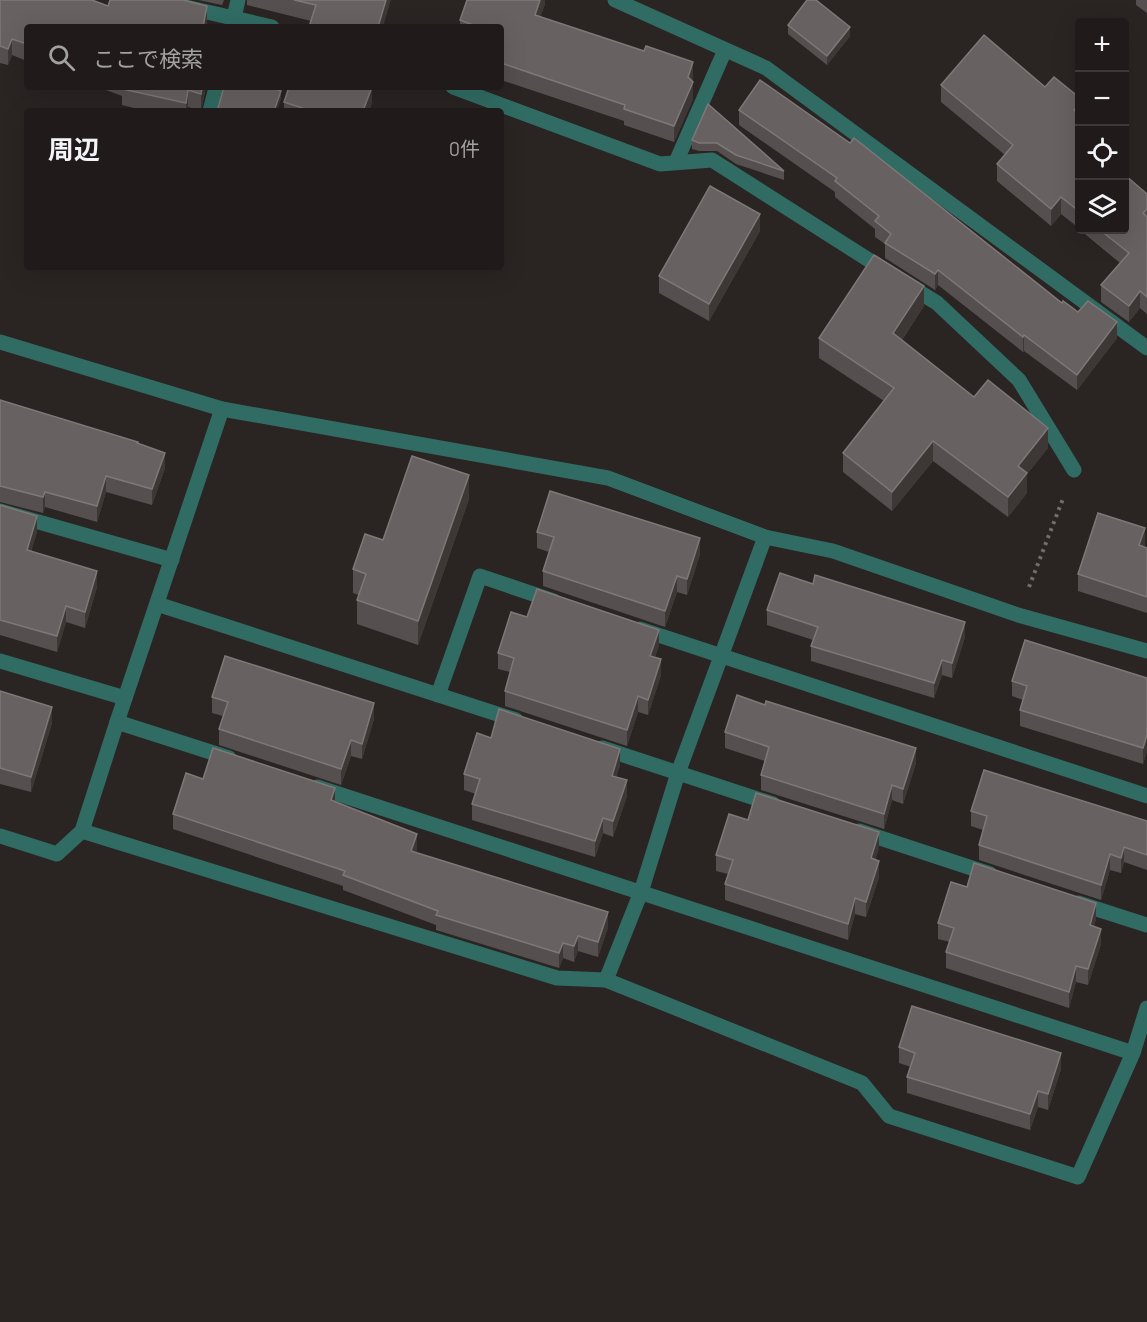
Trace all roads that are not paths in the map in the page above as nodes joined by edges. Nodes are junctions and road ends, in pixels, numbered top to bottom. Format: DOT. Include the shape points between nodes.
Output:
graph roads {
  1 [pos="155,0"];
  2 [pos="238,0"];
  3 [pos="619,1"];
  4 [pos="233,23"];
  5 [pos="725,50"];
  6 [pos="215,90"];
  7 [pos="461,90"];
  8 [pos="211,108"];
  9 [pos="676,162"];
  10 [pos="0,342"];
  11 [pos="1147,348"];
  12 [pos="222,409"];
  13 [pos="1074,470"];
  14 [pos="0,511"];
  15 [pos="765,537"];
  16 [pos="172,560"];
  17 [pos="157,604"];
  18 [pos="567,605"];
  19 [pos="622,623"];
  20 [pos="1147,651"];
  21 [pos="721,656"];
  22 [pos="0,661"];
  23 [pos="438,695"];
  24 [pos="125,698"];
  25 [pos="117,722"];
  26 [pos="525,723"];
  27 [pos="591,745"];
  28 [pos="242,763"];
  29 [pos="678,773"];
  30 [pos="299,781"];
  31 [pos="1147,796"];
  32 [pos="790,809"];
  33 [pos="846,827"];
  34 [pos="82,831"];
  35 [pos="0,836"];
  36 [pos="1002,878"];
  37 [pos="641,892"];
  38 [pos="1069,899"];
  39 [pos="1147,925"];
  40 [pos="606,980"];
  41 [pos="1147,1008"];
  42 [pos="1133,1053"];
  1 -- 4 [label="street"];
  2 -- 4 [label="street"];
  3 -- 5 [label="street"];
  5 -- 9 [label="street"];
  5 -- 11 [label="street" via="766,68"];
  6 -- 8 [label="street"];
  7 -- 9 [label="street" via="660,164"];
  9 -- 13 [label="street" via="712,160 937,303 1019,380"];
  10 -- 12 [label="street"];
  12 -- 15 [label="street" via="608,478"];
  12 -- 16 [label="street"];
  14 -- 16 [label="street"];
  15 -- 20 [label="street" via="833,551 1018,615"];
  15 -- 21 [label="street"];
  16 -- 17 [label="street"];
  17 -- 23 [label="street"];
  17 -- 24 [label="street"];
  18 -- 23 [label="street" via="480,576"];
  19 -- 21 [label="street"];
  21 -- 29 [label="street"];
  21 -- 31 [label="street"];
  22 -- 24 [label="street"];
  23 -- 26 [label="street"];
  24 -- 25 [label="street"];
  25 -- 28 [label="street"];
  25 -- 34 [label="street"];
  27 -- 29 [label="street"];
  29 -- 32 [label="street"];
  29 -- 37 [label="street"];
  30 -- 37 [label="street"];
  33 -- 36 [label="street"];
  34 -- 35 [label="street" via="57,854"];
  34 -- 40 [label="street" via="557,978"];
  37 -- 40 [label="street"];
  37 -- 42 [label="street"];
  38 -- 39 [label="street"];
  40 -- 42 [label="street" via="862,1083 889,1116 1077,1177"];
  41 -- 42 [label="street"];
}
